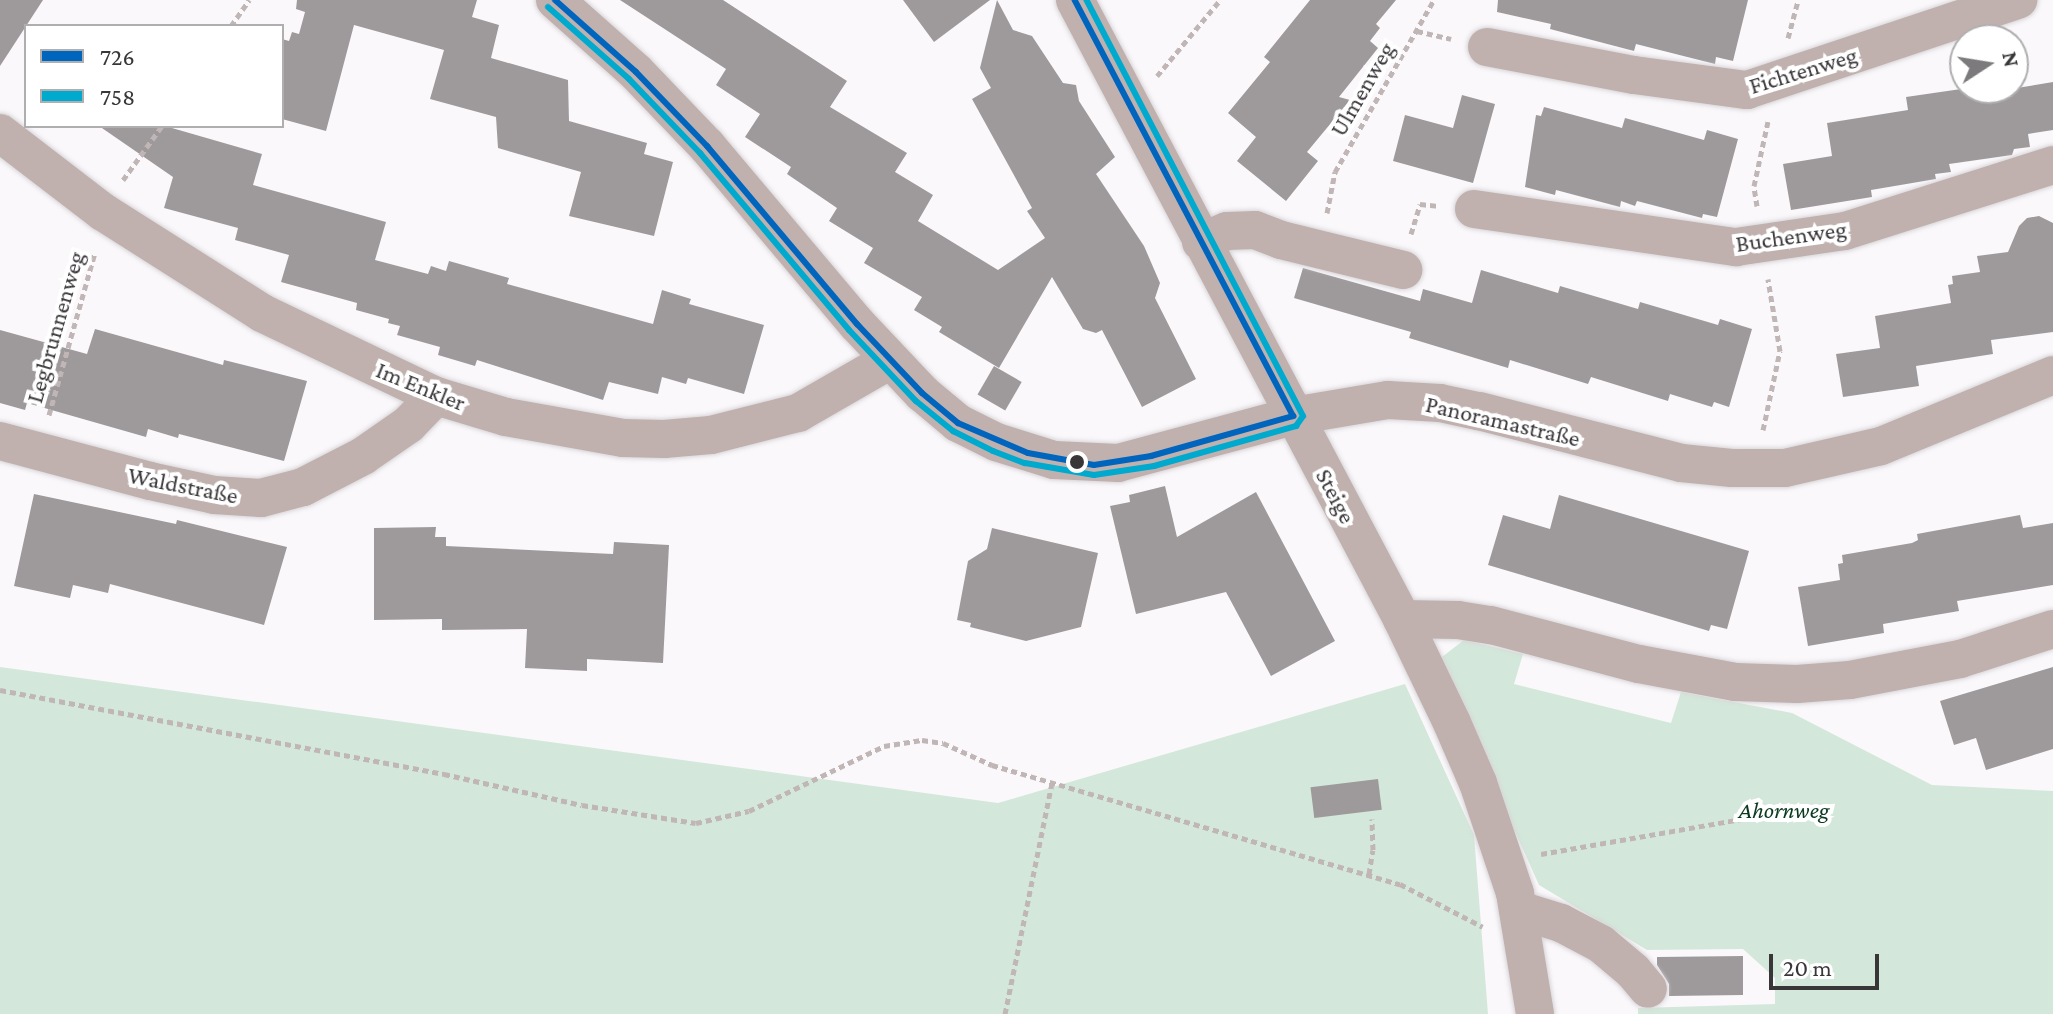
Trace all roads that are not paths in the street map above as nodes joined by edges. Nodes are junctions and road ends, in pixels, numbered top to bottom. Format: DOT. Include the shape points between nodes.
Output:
graph roads {
  1 [pos="555,0"];
  2 [pos="1075,0"];
  3 [pos="2018,0"];
  4 [pos="1487,47"];
  5 [pos="0,133"];
  6 [pos="2053,165"];
  7 [pos="1474,209"];
  8 [pos="1201,242"];
  9 [pos="1403,270"];
  10 [pos="890,360"];
  11 [pos="2053,375"];
  12 [pos="436,396"];
  13 [pos="1293,416"];
  14 [pos="0,441"];
  15 [pos="1402,619"];
  16 [pos="2053,629"];
  17 [pos="1521,920"];
  18 [pos="1648,989"];
  19 [pos="1535,1014"];
  1 -- 10 [label="street, Panoramastraße" via="636,72 707,146"];
  2 -- 8 [label="street, Steige"];
  3 -- 4 [label="street, Fichtenweg" via="1747,90"];
  5 -- 12 [label="street, Im Enkler" via="103,212 262,313"];
  6 -- 7 [label="street, Buchenweg" via="1845,231 1736,247"];
  8 -- 9 [label="street" via="1227,231 1255,230"];
  8 -- 13 [label="street, Steige"];
  10 -- 12 [label="street, Im Enkler" via="798,413 735,431 676,438 574,431"];
  10 -- 13 [label="street, Panoramastraße" via="958,423 996,442 1075,463 1118,463"];
  11 -- 13 [label="street, Panoramastraße" via="1881,446 1815,463 1757,470 1681,463 1440,403 1388,400"];
  12 -- 14 [label="street, Waldstraße" via="409,424 353,462 303,487 261,498 201,492"];
  13 -- 15 [label="street, Steige"];
  15 -- 16 [label="street" via="1491,625 1639,664 1735,682 1797,684 1850,680 1960,659"];
  15 -- 17 [label="street, Steige" via="1478,783"];
  17 -- 18 [label="street" via="1561,923 1601,944"];
  17 -- 19 [label="street, Steige"];
}
